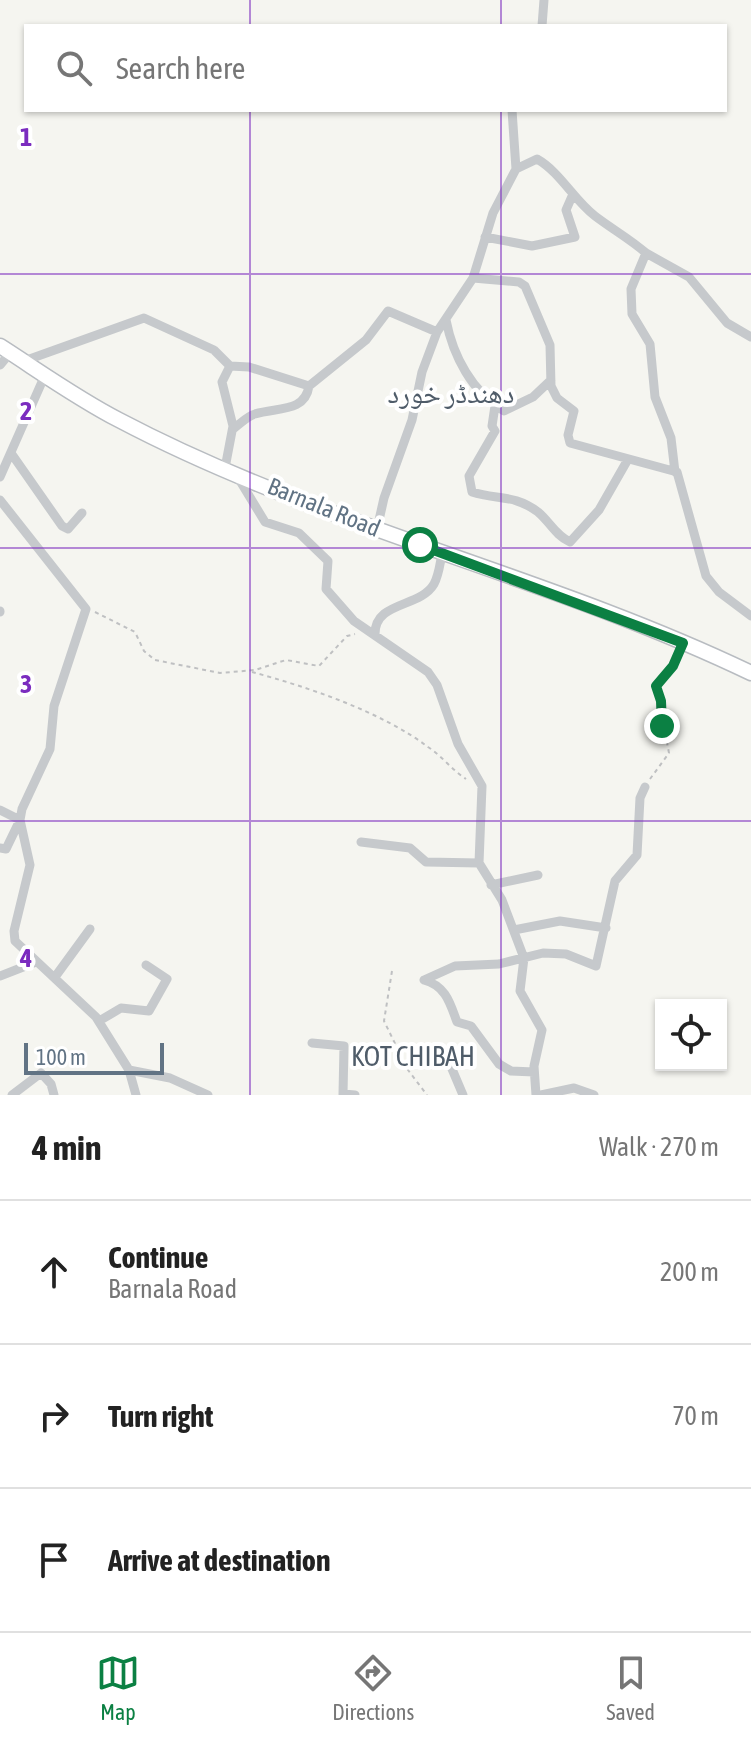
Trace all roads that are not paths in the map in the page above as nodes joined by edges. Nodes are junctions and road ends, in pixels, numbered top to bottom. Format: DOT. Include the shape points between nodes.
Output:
graph roads {
  1 [pos="544,0"];
  2 [pos="542,24"];
  3 [pos="512,112"];
  4 [pos="516,169"];
  5 [pos="573,194"];
  6 [pos="485,237"];
  7 [pos="646,253"];
  8 [pos="473,278"];
  9 [pos="446,320"];
  10 [pos="437,332"];
  11 [pos="751,337"];
  12 [pos="2,357"];
  13 [pos="24,361"];
  14 [pos="230,366"];
  15 [pos="45,375"];
  16 [pos="551,380"];
  17 [pos="309,386"];
  18 [pos="495,406"];
  19 [pos="233,429"];
  20 [pos="11,453"];
  21 [pos="627,461"];
  22 [pos="3,463"];
  23 [pos="230,470"];
  24 [pos="675,472"];
  25 [pos="0,477"];
  26 [pos="0,500"];
  27 [pos="82,513"];
  28 [pos="377,529"];
  29 [pos="442,554"];
  30 [pos="751,616"];
  31 [pos="375,634"];
  32 [pos="751,673"];
  33 [pos="645,787"];
  34 [pos="0,810"];
  35 [pos="20,820"];
  36 [pos="361,842"];
  37 [pos="0,848"];
  38 [pos="479,863"];
  39 [pos="538,875"];
  40 [pos="491,885"];
  41 [pos="606,928"];
  42 [pos="90,929"];
  43 [pos="514,930"];
  44 [pos="524,958"];
  45 [pos="36,962"];
  46 [pos="146,965"];
  47 [pos="0,976"];
  48 [pos="55,977"];
  49 [pos="99,1021"];
  50 [pos="312,1043"];
  51 [pos="452,1069"];
  52 [pos="129,1070"];
  53 [pos="534,1072"];
  54 [pos="12,1095"];
  55 [pos="54,1095"];
  56 [pos="136,1095"];
  57 [pos="208,1095"];
  58 [pos="355,1095"];
  59 [pos="463,1095"];
  60 [pos="538,1095"];
  61 [pos="594,1095"];
  1 -- 2 [label="street"];
  3 -- 4 [label="street"];
  4 -- 5 [label="street" via="537,159"];
  4 -- 6 [label="street"];
  5 -- 6 [label="street" via="566,210 575,237 532,246"];
  5 -- 7 [label="street" via="595,217"];
  6 -- 8 [label="street"];
  7 -- 11 [label="street" via="689,277 727,323"];
  7 -- 24 [label="street" via="631,289 632,314 650,344 655,397 671,438"];
  8 -- 9 [label="street"];
  8 -- 16 [label="street" via="525,286 550,345"];
  9 -- 10 [label="street"];
  9 -- 18 [label="street" via="472,383"];
  10 -- 17 [label="street" via="388,311 366,340"];
  10 -- 28 [label="street"];
  12 -- 13 [label="main road, Barnala Road"];
  13 -- 14 [label="street" via="144,318 214,350"];
  13 -- 15 [label="main road, Barnala Road"];
  14 -- 17 [label="street"];
  14 -- 19 [label="street" via="222,382"];
  15 -- 20 [label="street"];
  15 -- 23 [label="main road, Barnala Road" via="117,419"];
  16 -- 18 [label="street" via="516,407 504,411"];
  16 -- 21 [label="street" via="557,398 574,411 570,443"];
  17 -- 19 [label="street" via="299,405 253,414"];
  18 -- 21 [label="street" via="495,431 469,476 472,492 517,500 570,542 599,510"];
  19 -- 23 [label="street"];
  20 -- 22 [label="street"];
  20 -- 27 [label="street" via="62,526 68,529"];
  21 -- 24 [label="street"];
  22 -- 25 [label="street"];
  23 -- 28 [label="main road, Barnala Road"];
  23 -- 31 [label="street" via="265,522 299,533 328,561 328,593 354,621"];
  24 -- 30 [label="street" via="706,576"];
  26 -- 35 [label="street" via="86,609 54,706 50,749"];
  28 -- 29 [label="main road, Barnala Road"];
  29 -- 31 [label="street" via="433,586 378,619"];
  29 -- 32 [label="main road, Barnala Road"];
  31 -- 38 [label="street" via="428,672 437,685 482,786"];
  33 -- 41 [label="street" via="637,855 615,881"];
  34 -- 35 [label="street"];
  35 -- 37 [label="street" via="6,849"];
  35 -- 45 [label="street" via="30,865 15,941"];
  36 -- 38 [label="street" via="410,848 426,862"];
  38 -- 40 [label="street"];
  39 -- 40 [label="street"];
  40 -- 43 [label="street"];
  41 -- 43 [label="street" via="560,921"];
  41 -- 44 [label="street" via="596,966 555,952"];
  42 -- 48 [label="street"];
  43 -- 44 [label="street"];
  44 -- 53 [label="street" via="520,991 542,1030"];
  44 -- 53 [label="street" via="455,966 424,980 440,987 457,1022 471,1026 499,1064 511,1071"];
  45 -- 47 [label="street"];
  45 -- 48 [label="street"];
  46 -- 49 [label="street" via="167,979 149,1011 121,1008"];
  48 -- 49 [label="street"];
  49 -- 52 [label="street"];
  50 -- 58 [label="street" via="344,1046 343,1094"];
  51 -- 59 [label="street"];
  52 -- 56 [label="street"];
  52 -- 57 [label="street" via="170,1078"];
  53 -- 60 [label="street"];
  54 -- 55 [label="street" via="41,1073"];
  60 -- 61 [label="street" via="574,1088"];
}
